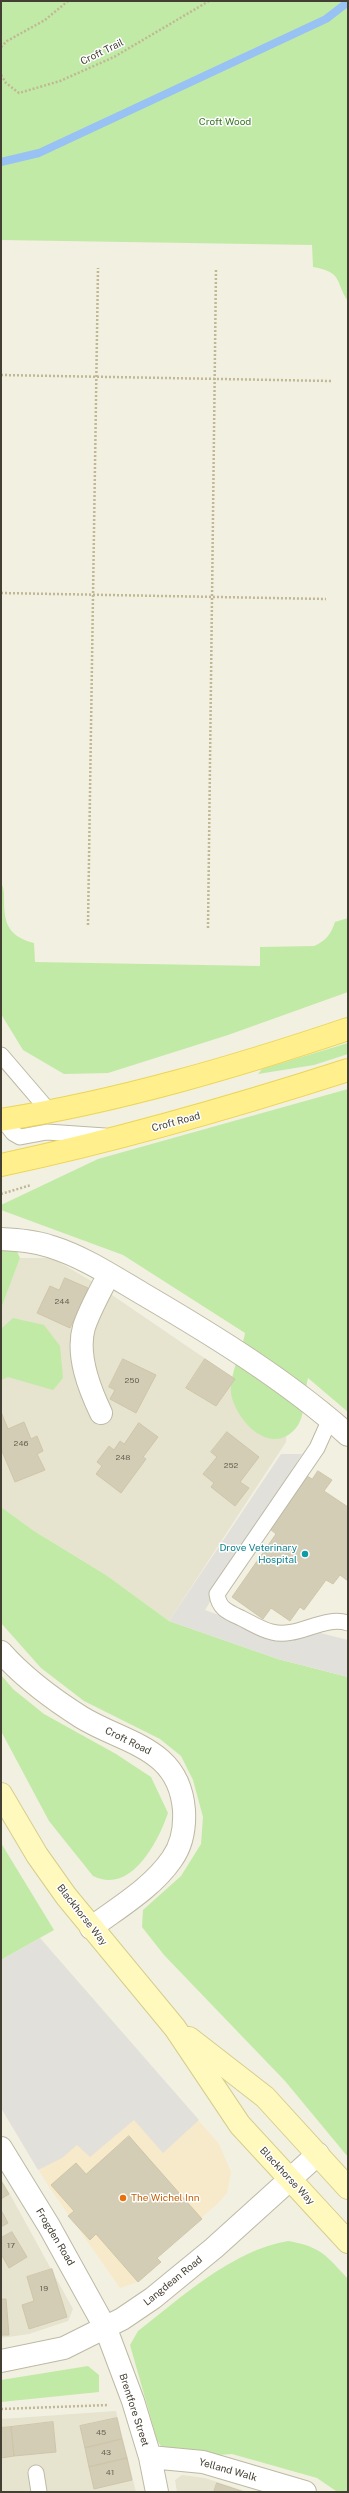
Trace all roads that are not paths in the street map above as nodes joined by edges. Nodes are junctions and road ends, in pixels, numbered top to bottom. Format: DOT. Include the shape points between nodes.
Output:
graph roads {
  1 [pos="348,1029"];
  2 [pos="1,1055"];
  3 [pos="348,1070"];
  4 [pos="49,1111"];
  5 [pos="2,1119"];
  6 [pos="122,1137"];
  7 [pos="29,1160"];
  8 [pos="1,1165"];
  9 [pos="1,1172"];
  10 [pos="1,1239"];
  11 [pos="109,1274"];
  12 [pos="101,1413"];
  13 [pos="330,1419"];
  14 [pos="348,1435"];
  15 [pos="348,1623"];
  16 [pos="1,1652"];
  17 [pos="1,1794"];
  18 [pos="91,1928"];
  19 [pos="175,2028"];
  20 [pos="1,2148"];
  21 [pos="318,2154"];
  22 [pos="290,2179"];
  23 [pos="348,2188"];
  24 [pos="348,2242"];
  25 [pos="106,2329"];
  26 [pos="1,2361"];
  27 [pos="150,2457"];
  28 [pos="36,2473"];
  29 [pos="255,2485"];
  30 [pos="39,2492"];
  31 [pos="157,2492"];
  32 [pos="305,2492"];
  1 -- 4 [label="main road" via="188,1078"];
  2 -- 4 [label="lane"];
  3 -- 6 [label="main road, Croft Road" via="244,1104"];
  4 -- 5 [label="main road"];
  5 -- 6 [label="lane" via="13,1133 20,1137 47,1132"];
  6 -- 7 [label="main road, Croft Road"];
  7 -- 8 [label="main road, Croft Road"];
  7 -- 9 [label="main road"];
  10 -- 11 [label="street" via="52,1246"];
  11 -- 12 [label="street" via="87,1319 82,1340 82,1355 87,1376"];
  11 -- 13 [label="street" via="199,1327"];
  13 -- 14 [label="street"];
  13 -- 15 [label="lane" via="316,1448 217,1594 219,1605 226,1612 273,1633 330,1622"];
  16 -- 18 [label="street, Croft Road" via="48,1695 87,1721 145,1748 162,1759 172,1771 181,1792 185,1828 172,1859 152,1882"];
  17 -- 18 [label="main road, Blackhorse Way" via="37,1854"];
  18 -- 19 [label="main road, Blackhorse Way"];
  19 -- 21 [label="main road, Blackhorse Way" via="258,2090"];
  19 -- 22 [label="main road, Blackhorse Way" via="240,2125"];
  20 -- 25 [label="street, Frogden Road" via="49,2226"];
  21 -- 22 [label="street, Langdean Road"];
  21 -- 23 [label="main road, Blackhorse Way"];
  22 -- 24 [label="main road, Blackhorse Way"];
  22 -- 25 [label="street, Langdean Road" via="214,2248 158,2293"];
  25 -- 26 [label="street, Langdean Road" via="64,2348"];
  25 -- 27 [label="street, Brentfore Street" via="133,2401"];
  27 -- 29 [label="street, Yelland Walk" via="203,2462"];
  27 -- 31 [label="street, Brentfore Street"];
  28 -- 30 [label="lane"];
  29 -- 32 [label="street, Yelland Walk"];
}
